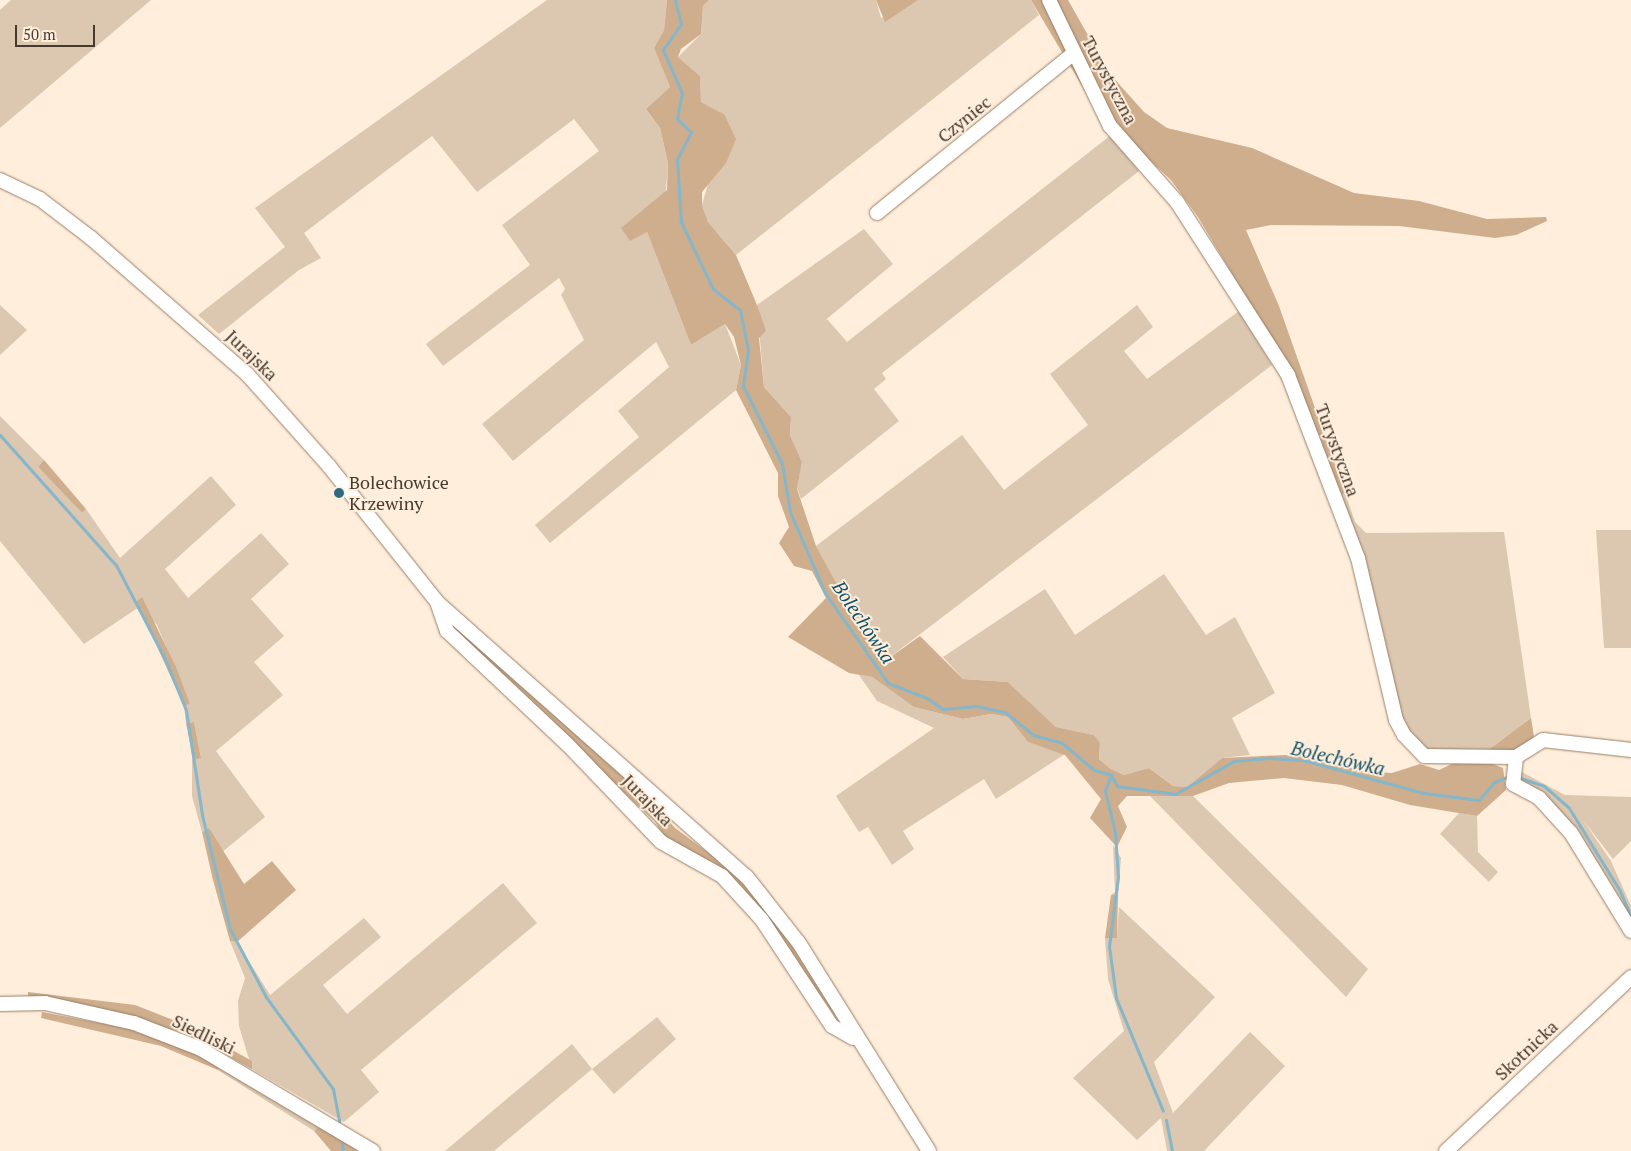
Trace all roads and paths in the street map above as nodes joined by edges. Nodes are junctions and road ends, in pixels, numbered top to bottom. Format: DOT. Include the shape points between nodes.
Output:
graph roads {
  1 [pos="1050,0"];
  2 [pos="1074,53"];
  3 [pos="0,180"];
  4 [pos="877,213"];
  5 [pos="437,602"];
  6 [pos="1631,750"];
  7 [pos="1515,762"];
  8 [pos="1631,931"];
  9 [pos="1631,977"];
  10 [pos="0,1004"];
  11 [pos="856,1040"];
  12 [pos="373,1151"];
  13 [pos="929,1151"];
  14 [pos="1446,1151"];
  1 -- 2 [label="street, Turystyczna"];
  2 -- 4 [label="street, Czyniec"];
  2 -- 7 [label="street, Turystyczna" via="1110,126 1176,202 1288,375 1358,558 1396,720 1404,735 1424,756"];
  3 -- 5 [label="street, Jurajska" via="40,200 92,238 247,374 328,466"];
  5 -- 11 [label="street, Jurajska" via="747,877 799,943"];
  5 -- 11 [label="street, Jurajska" via="447,631 568,745 661,842 722,876 762,920 832,1026"];
  6 -- 7 [label="street" via="1543,740"];
  7 -- 8 [label="street" via="1517,789 1550,807 1571,833"];
  9 -- 14 [label="street, Skotnicka"];
  10 -- 12 [label="street, Siedliski" via="54,1005 134,1023 192,1045"];
  11 -- 13 [label="street, Jurajska"];
}
